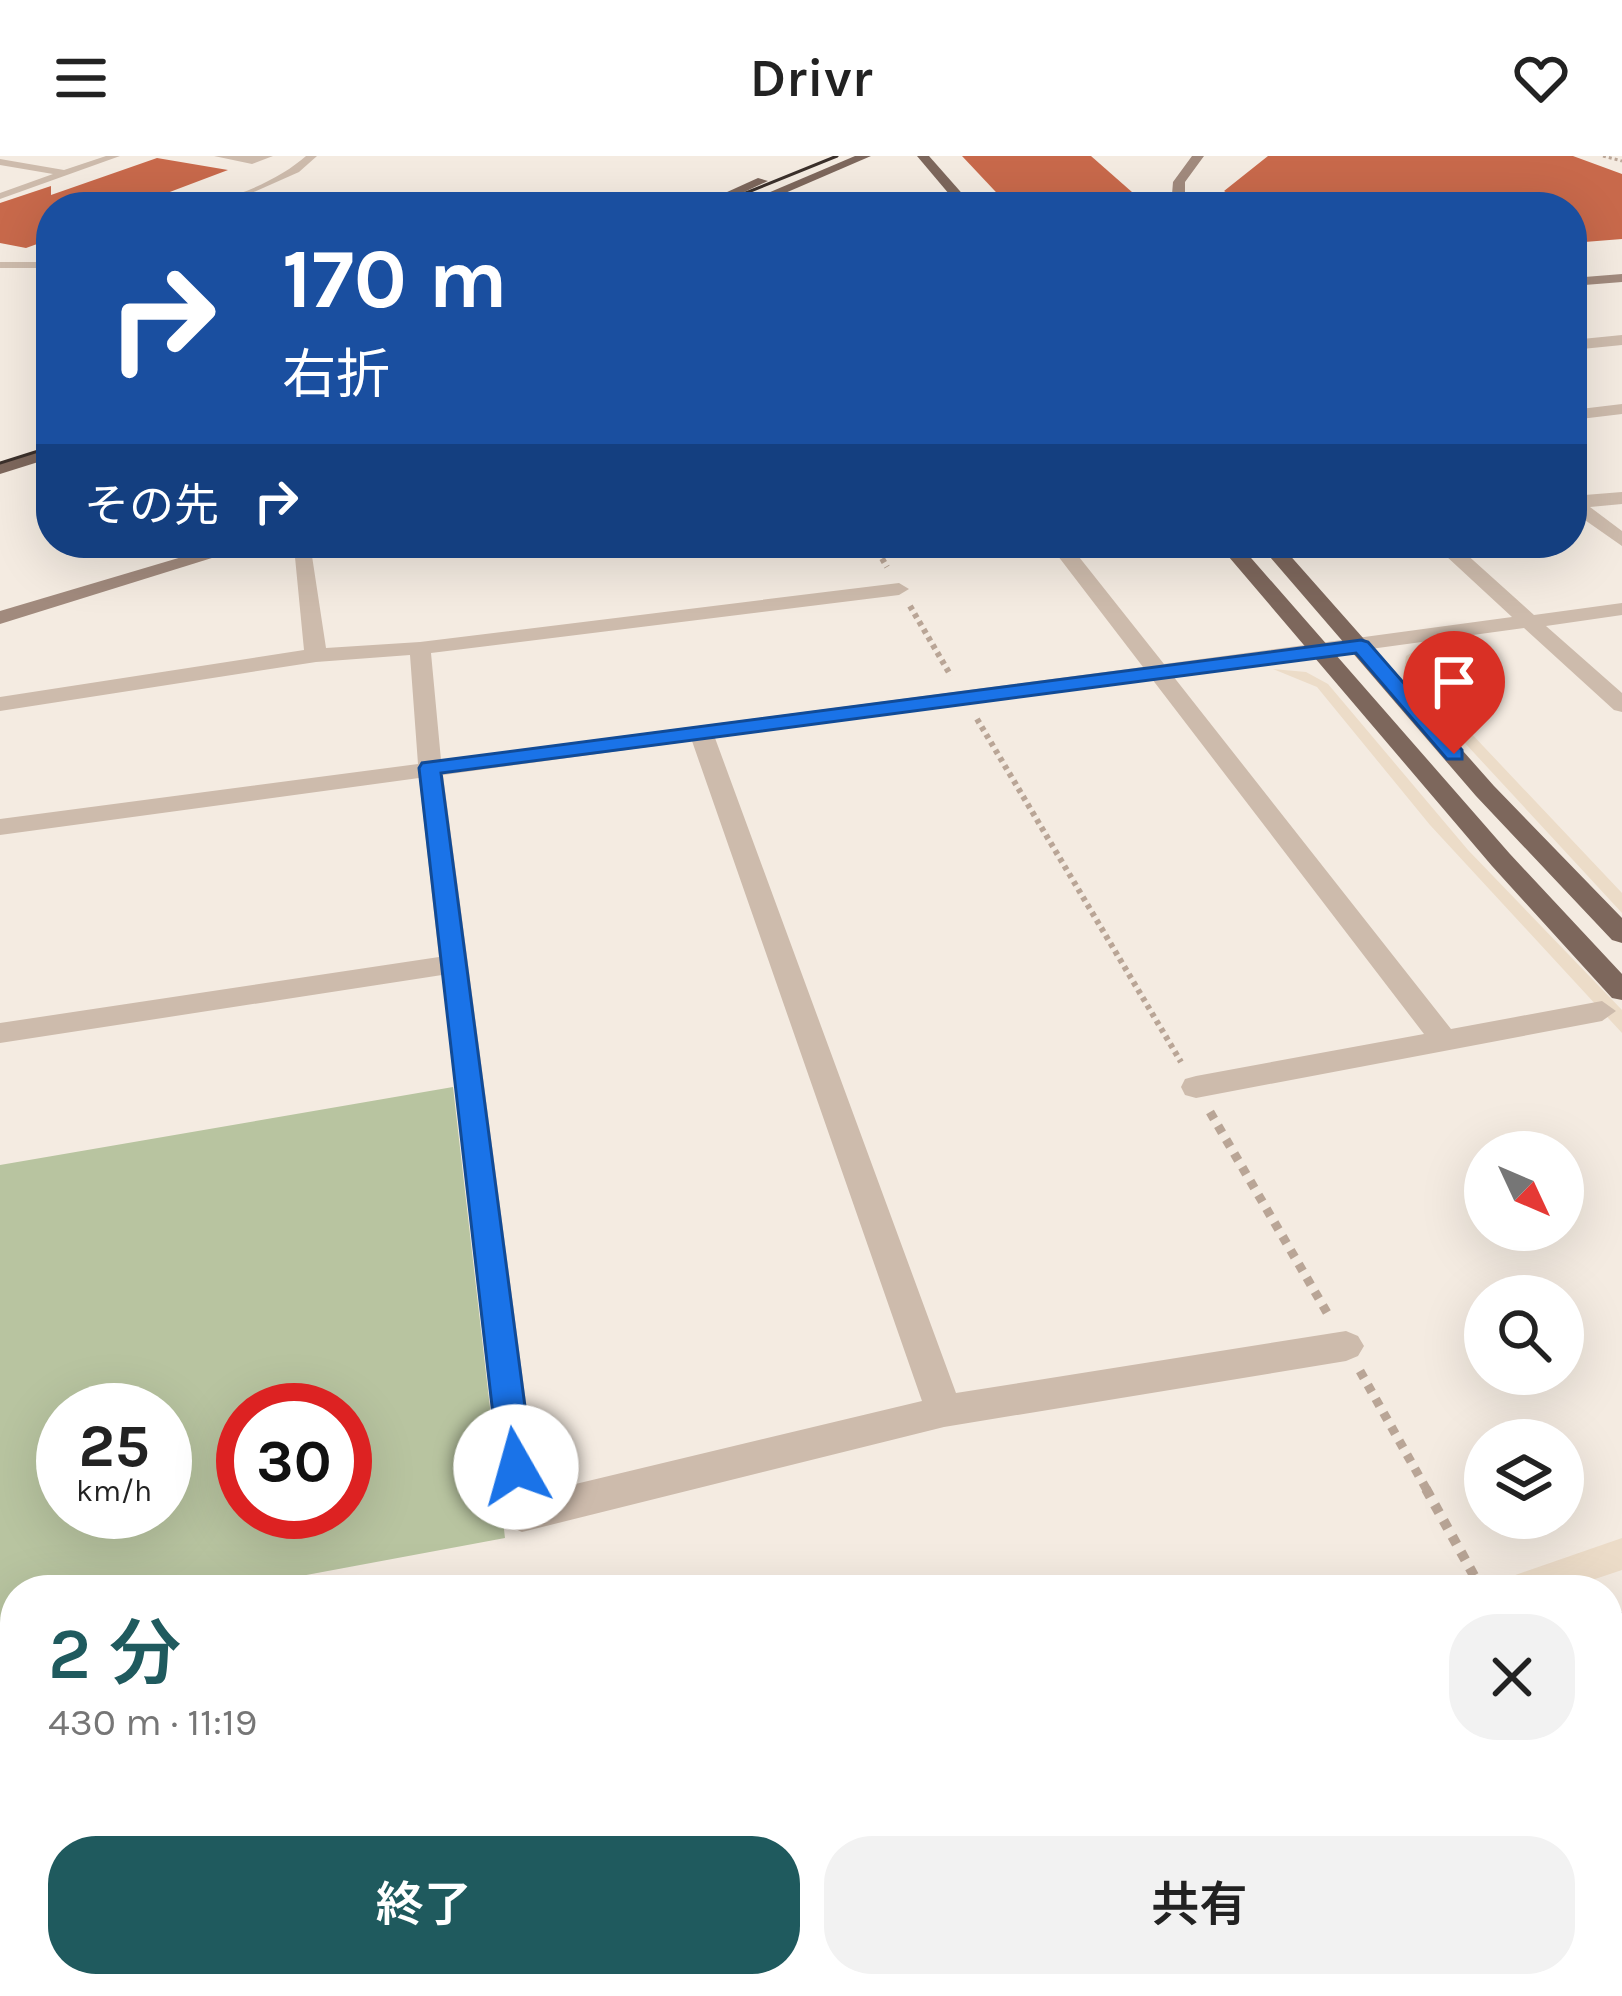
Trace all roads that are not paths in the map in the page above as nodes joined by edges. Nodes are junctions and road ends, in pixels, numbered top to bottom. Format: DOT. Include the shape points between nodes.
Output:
graph roads {
  1 [pos="115,156"];
  2 [pos="219,156"];
  3 [pos="268,156"];
  4 [pos="312,156"];
  5 [pos="823,156"];
  6 [pos="865,156"];
  7 [pos="922,156"];
  8 [pos="1198,156"];
  9 [pos="0,162"];
  10 [pos="66,173"];
  11 [pos="244,192"];
  12 [pos="737,192"];
  13 [pos="778,192"];
  14 [pos="954,192"];
  15 [pos="1179,192"];
  16 [pos="0,196"];
  17 [pos="0,265"];
  18 [pos="36,265"];
  19 [pos="1622,278"];
  20 [pos="1587,281"];
  21 [pos="1622,340"];
  22 [pos="1587,344"];
  23 [pos="1622,409"];
  24 [pos="1587,413"];
  25 [pos="36,437"];
  26 [pos="0,448"];
  27 [pos="36,457"];
  28 [pos="0,469"];
  29 [pos="1622,498"];
  30 [pos="1587,501"];
  31 [pos="1587,513"];
  32 [pos="1622,539"];
  33 [pos="200,558"];
  34 [pos="303,558"];
  35 [pos="1070,558"];
  36 [pos="1240,558"];
  37 [pos="1282,558"];
  38 [pos="1459,558"];
  39 [pos="899,589"];
  40 [pos="1622,609"];
  41 [pos="0,618"];
  42 [pos="1530,622"];
  43 [pos="1361,646"];
  44 [pos="420,648"];
  45 [pos="1319,652"];
  46 [pos="316,655"];
  47 [pos="1159,672"];
  48 [pos="0,704"];
  49 [pos="1622,705"];
  50 [pos="702,735"];
  51 [pos="430,768"];
  52 [pos="0,827"];
  53 [pos="1622,934"];
  54 [pos="454,964"];
  55 [pos="1612,1001"];
  56 [pos="0,1033"];
  57 [pos="1443,1039"];
  58 [pos="1196,1087"];
  59 [pos="1346,1346"];
  60 [pos="944,1411"];
  1 -- 10 [label="lane"];
  2 -- 3 [label="lane"];
  4 -- 11 [label="lane"];
  5 -- 12 [label="main road"];
  6 -- 13 [label="main road"];
  7 -- 14 [label="main road"];
  8 -- 15 [label="street"];
  9 -- 10 [label="lane"];
  10 -- 16 [label="lane"];
  17 -- 18 [label="lane"];
  19 -- 20 [label="street"];
  21 -- 22 [label="street"];
  23 -- 24 [label="street"];
  25 -- 26 [label="main road"];
  27 -- 28 [label="main road"];
  29 -- 30 [label="street"];
  31 -- 32 [label="street"];
  33 -- 41 [label="street"];
  34 -- 46 [label="street"];
  35 -- 47 [label="street"];
  36 -- 45 [label="main road"];
  37 -- 43 [label="main road"];
  38 -- 42 [label="street"];
  39 -- 44 [label="street"];
  40 -- 42 [label="street"];
  42 -- 43 [label="street"];
  42 -- 49 [label="street"];
  43 -- 45 [label="street"];
  43 -- 53 [label="main road"];
  44 -- 46 [label="street"];
  44 -- 51 [label="street"];
  45 -- 47 [label="street"];
  45 -- 55 [label="main road"];
  46 -- 48 [label="street"];
  47 -- 50 [label="street"];
  47 -- 57 [label="street"];
  50 -- 51 [label="street"];
  50 -- 60 [label="street"];
  51 -- 52 [label="street"];
  51 -- 54 [label="street"];
  54 -- 56 [label="street"];
  54 -- 60 [label="street" via="522,1514"];
  55 -- 57 [label="street"];
  57 -- 58 [label="street"];
  59 -- 60 [label="street"];
}
